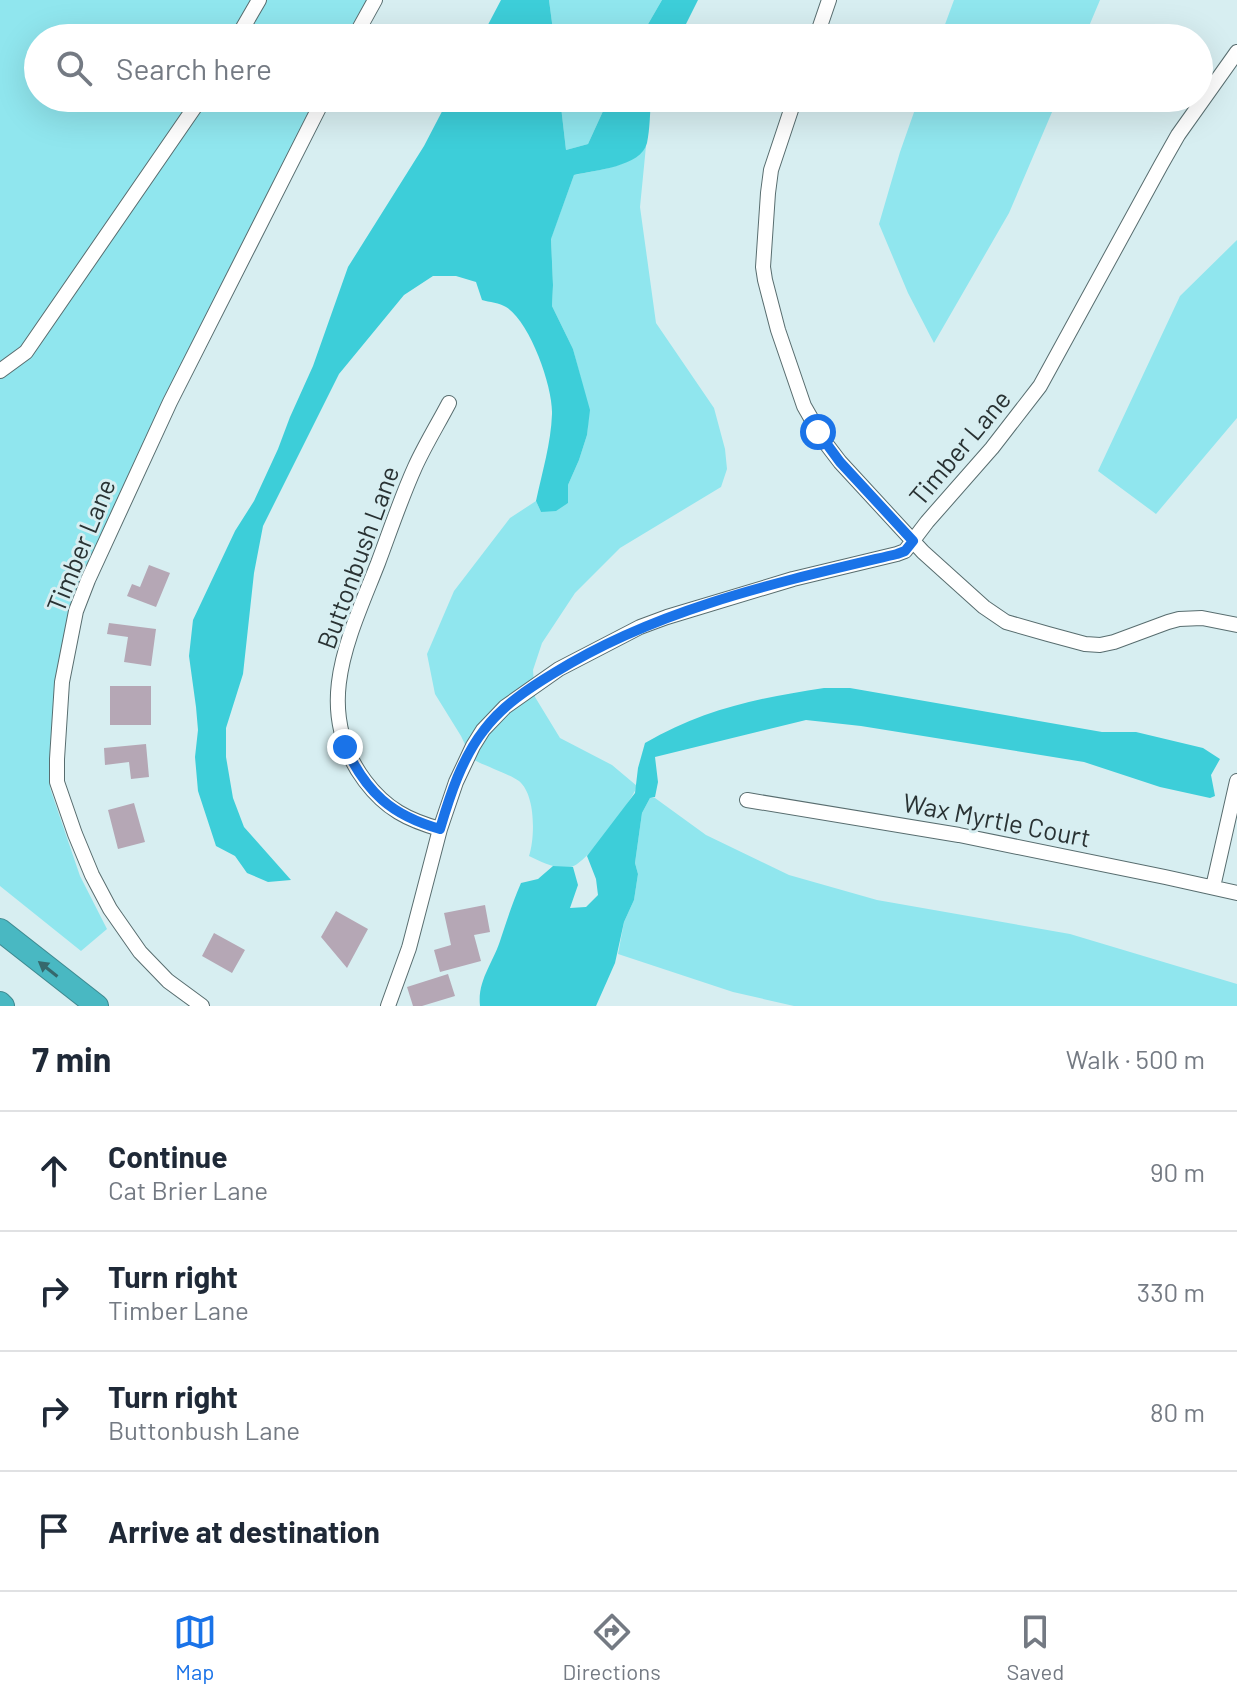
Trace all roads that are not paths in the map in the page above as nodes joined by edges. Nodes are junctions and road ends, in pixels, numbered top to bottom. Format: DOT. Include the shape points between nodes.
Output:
graph roads {
  1 [pos="259,0"];
  2 [pos="375,0"];
  3 [pos="829,0"];
  4 [pos="245,24"];
  5 [pos="362,24"];
  6 [pos="821,24"];
  7 [pos="1237,52"];
  8 [pos="1213,86"];
  9 [pos="191,112"];
  10 [pos="317,112"];
  11 [pos="790,112"];
  12 [pos="1194,112"];
  13 [pos="0,371"];
  14 [pos="449,403"];
  15 [pos="913,541"];
  16 [pos="1237,625"];
  17 [pos="1237,781"];
  18 [pos="747,800"];
  19 [pos="440,829"];
  20 [pos="1213,887"];
  21 [pos="1237,893"];
  22 [pos="0,930"];
  23 [pos="97,1006"];
  24 [pos="202,1006"];
  25 [pos="388,1006"];
  1 -- 4 [label="street"];
  2 -- 5 [label="street"];
  3 -- 6 [label="street"];
  7 -- 8 [label="street, Timber Lane"];
  9 -- 13 [label="street" via="26,352"];
  10 -- 24 [label="street, Timber Lane" via="106,538 76,611 62,682 57,782 87,861 110,909 140,952"];
  11 -- 15 [label="street" via="771,170 765,280 811,420 840,462"];
  12 -- 15 [label="street, Timber Lane" via="1040,386"];
  14 -- 19 [label="street, Buttonbush Lane" via="415,466 356,619 337,702 345,747 370,787 402,815"];
  15 -- 16 [label="street" via="998,618 1085,644 1114,642 1179,619"];
  15 -- 19 [label="street, Timber Lane" via="897,554 667,617 559,669 505,707 483,730 456,782"];
  17 -- 20 [label="street"];
  18 -- 20 [label="street, Wax Myrtle Court" via="959,835"];
  19 -- 25 [label="street, Timber Lane"];
  20 -- 21 [label="street, Wax Myrtle Court"];
  23 -- 22 [label="highway, one-way"];
}
